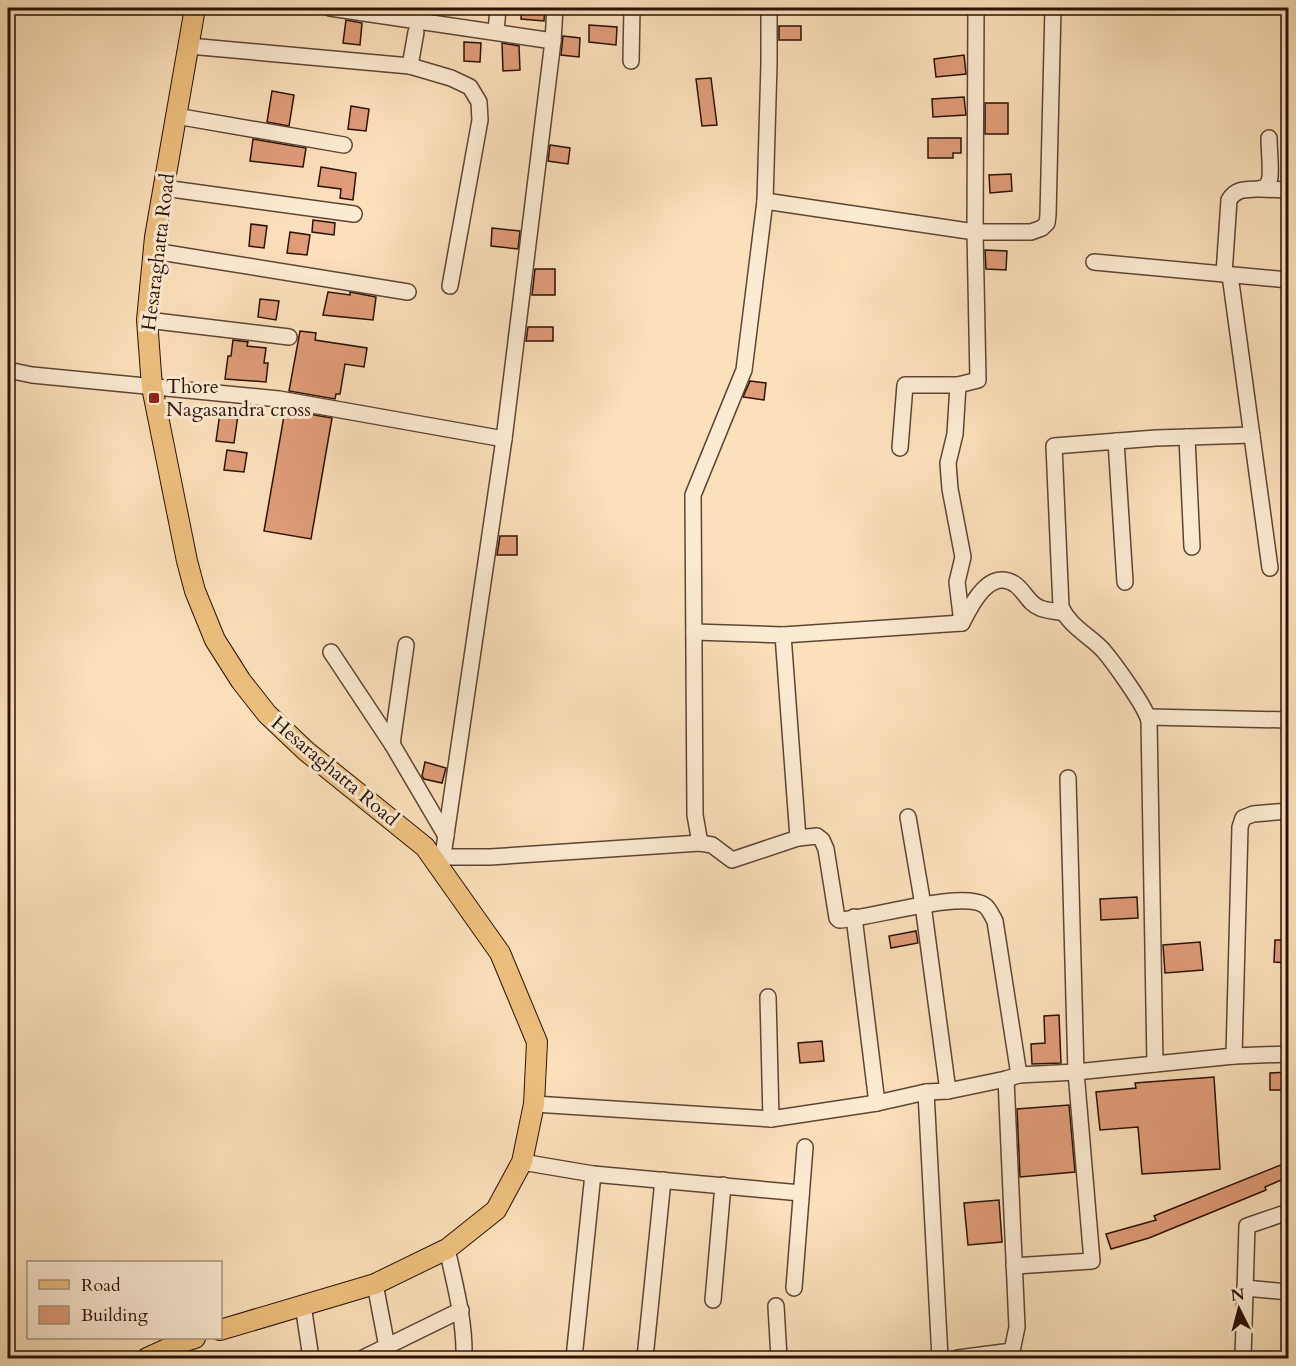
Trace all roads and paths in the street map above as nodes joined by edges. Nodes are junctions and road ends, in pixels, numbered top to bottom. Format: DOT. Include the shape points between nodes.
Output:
graph roads {
  1 [pos="195,8"];
  2 [pos="330,8"];
  3 [pos="498,8"];
  4 [pos="555,8"];
  5 [pos="632,8"];
  6 [pos="769,8"];
  7 [pos="976,8"];
  8 [pos="1053,8"];
  9 [pos="416,32"];
  10 [pos="496,32"];
  11 [pos="553,41"];
  12 [pos="189,46"];
  13 [pos="630,61"];
  14 [pos="410,66"];
  15 [pos="176,116"];
  16 [pos="1269,138"];
  17 [pos="344,145"];
  18 [pos="164,188"];
  19 [pos="1260,189"];
  20 [pos="1288,190"];
  21 [pos="765,201"];
  22 [pos="354,214"];
  23 [pos="975,232"];
  24 [pos="154,251"];
  25 [pos="1094,262"];
  26 [pos="1227,274"];
  27 [pos="1288,280"];
  28 [pos="450,286"];
  29 [pos="408,292"];
  30 [pos="147,320"];
  31 [pos="289,337"];
  32 [pos="8,370"];
  33 [pos="958,385"];
  34 [pos="152,387"];
  35 [pos="1252,435"];
  36 [pos="1187,437"];
  37 [pos="504,440"];
  38 [pos="1116,441"];
  39 [pos="900,448"];
  40 [pos="1192,547"];
  41 [pos="1270,568"];
  42 [pos="1125,582"];
  43 [pos="1064,613"];
  44 [pos="962,623"];
  45 [pos="694,632"];
  46 [pos="783,634"];
  47 [pos="406,645"];
  48 [pos="331,652"];
  49 [pos="1148,717"];
  50 [pos="1288,720"];
  51 [pos="392,744"];
  52 [pos="1068,778"];
  53 [pos="1288,811"];
  54 [pos="908,817"];
  55 [pos="446,836"];
  56 [pos="798,838"];
  57 [pos="700,843"];
  58 [pos="442,863"];
  59 [pos="923,905"];
  60 [pos="854,917"];
  61 [pos="768,997"];
  62 [pos="1288,1054"];
  63 [pos="1234,1056"];
  64 [pos="1155,1064"];
  65 [pos="1076,1072"];
  66 [pos="1012,1077"];
  67 [pos="948,1090"];
  68 [pos="926,1092"];
  69 [pos="877,1103"];
  70 [pos="534,1104"];
  71 [pos="771,1119"];
  72 [pos="805,1147"];
  73 [pos="522,1162"];
  74 [pos="593,1174"];
  75 [pos="663,1180"];
  76 [pos="723,1185"];
  77 [pos="801,1192"];
  78 [pos="1288,1212"];
  79 [pos="447,1249"];
  80 [pos="1014,1266"];
  81 [pos="375,1284"];
  82 [pos="794,1288"];
  83 [pos="1245,1288"];
  84 [pos="1288,1292"];
  85 [pos="713,1300"];
  86 [pos="303,1305"];
  87 [pos="776,1306"];
  88 [pos="461,1311"];
  89 [pos="222,1329"];
  90 [pos="186,1346"];
  91 [pos="387,1353"];
  92 [pos="147,1359"];
  93 [pos="311,1359"];
  94 [pos="363,1359"];
  95 [pos="464,1359"];
  96 [pos="574,1359"];
  97 [pos="645,1359"];
  98 [pos="779,1359"];
  99 [pos="940,1359"];
  100 [pos="958,1359"];
  101 [pos="1243,1359"];
  1 -- 12 [label="main road, Hesaraghatta Road"];
  2 -- 10 [label="street"];
  3 -- 10 [label="street"];
  4 -- 11 [label="street"];
  5 -- 13 [label="street"];
  6 -- 21 [label="street"];
  7 -- 23 [label="street"];
  8 -- 23 [label="street" via="1047,223 1031,232"];
  9 -- 14 [label="street"];
  10 -- 11 [label="street"];
  11 -- 37 [label="street"];
  12 -- 14 [label="street"];
  12 -- 15 [label="main road, Hesaraghatta Road"];
  14 -- 28 [label="street" via="470,87 479,102 480,120"];
  15 -- 17 [label="street"];
  15 -- 18 [label="main road, Hesaraghatta Road"];
  16 -- 19 [label="street" via="1270,178"];
  18 -- 22 [label="street"];
  18 -- 24 [label="main road, Hesaraghatta Road"];
  19 -- 20 [label="street"];
  19 -- 26 [label="street" via="1240,189 1229,200"];
  21 -- 23 [label="street"];
  21 -- 45 [label="street" via="744,370 693,495"];
  23 -- 33 [label="street" via="978,380"];
  24 -- 29 [label="street"];
  24 -- 30 [label="main road, Hesaraghatta Road"];
  25 -- 26 [label="street"];
  26 -- 27 [label="street"];
  26 -- 35 [label="street"];
  30 -- 31 [label="street"];
  30 -- 34 [label="main road, Hesaraghatta Road"];
  32 -- 34 [label="street"];
  33 -- 39 [label="street" via="904,385"];
  33 -- 44 [label="street" via="955,434 948,463 963,557 957,582"];
  34 -- 37 [label="street" via="279,399"];
  34 -- 58 [label="main road, Hesaraghatta Road" via="187,561 215,640 267,714"];
  35 -- 36 [label="street"];
  35 -- 41 [label="street"];
  36 -- 38 [label="street"];
  36 -- 40 [label="street"];
  37 -- 55 [label="street"];
  38 -- 42 [label="street"];
  38 -- 43 [label="street" via="1054,446"];
  43 -- 44 [label="street" via="1040,608 1025,598 1016,585 1002,580 976,595"];
  43 -- 49 [label="street" via="1103,650"];
  44 -- 46 [label="street"];
  45 -- 46 [label="street"];
  45 -- 57 [label="street" via="695,815"];
  46 -- 56 [label="street"];
  47 -- 51 [label="street"];
  48 -- 51 [label="street"];
  49 -- 50 [label="street"];
  49 -- 64 [label="street"];
  51 -- 55 [label="street"];
  52 -- 65 [label="street"];
  53 -- 63 [label="street" via="1253,814 1243,818 1240,827"];
  54 -- 59 [label="street"];
  55 -- 58 [label="street"];
  56 -- 57 [label="street" via="732,860 712,845"];
  56 -- 60 [label="street" via="810,835 822,840 837,918"];
  57 -- 58 [label="street"];
  58 -- 70 [label="main road, Hesaraghatta Road" via="500,953 537,1042"];
  59 -- 60 [label="street"];
  59 -- 66 [label="street" via="970,901 983,904 995,921"];
  59 -- 67 [label="street"];
  60 -- 69 [label="street"];
  61 -- 71 [label="street"];
  62 -- 63 [label="street"];
  63 -- 64 [label="street"];
  64 -- 65 [label="street"];
  65 -- 66 [label="street"];
  65 -- 80 [label="street" via="1092,1261"];
  66 -- 67 [label="street"];
  66 -- 80 [label="street"];
  67 -- 68 [label="street"];
  68 -- 69 [label="street"];
  68 -- 99 [label="street"];
  69 -- 71 [label="street"];
  70 -- 71 [label="street"];
  70 -- 73 [label="main road, Hesaraghatta Road"];
  72 -- 77 [label="street"];
  73 -- 74 [label="street"];
  73 -- 79 [label="main road, Hesaraghatta Road" via="496,1210"];
  74 -- 75 [label="street"];
  74 -- 96 [label="street"];
  75 -- 76 [label="street"];
  75 -- 97 [label="street"];
  76 -- 77 [label="street"];
  76 -- 85 [label="street"];
  77 -- 82 [label="street"];
  78 -- 83 [label="street" via="1247,1226"];
  79 -- 81 [label="main road, Hesaraghatta Road"];
  79 -- 88 [label="street"];
  80 -- 100 [label="street" via="1017,1327 1012,1351"];
  81 -- 86 [label="main road, Hesaraghatta Road"];
  81 -- 91 [label="street"];
  83 -- 84 [label="street"];
  83 -- 101 [label="street"];
  86 -- 89 [label="main road, Hesaraghatta Road"];
  86 -- 93 [label="street"];
  87 -- 98 [label="street"];
  88 -- 91 [label="street"];
  88 -- 95 [label="street"];
  90 -- 92 [label="main road"];
  91 -- 94 [label="street"];
}
